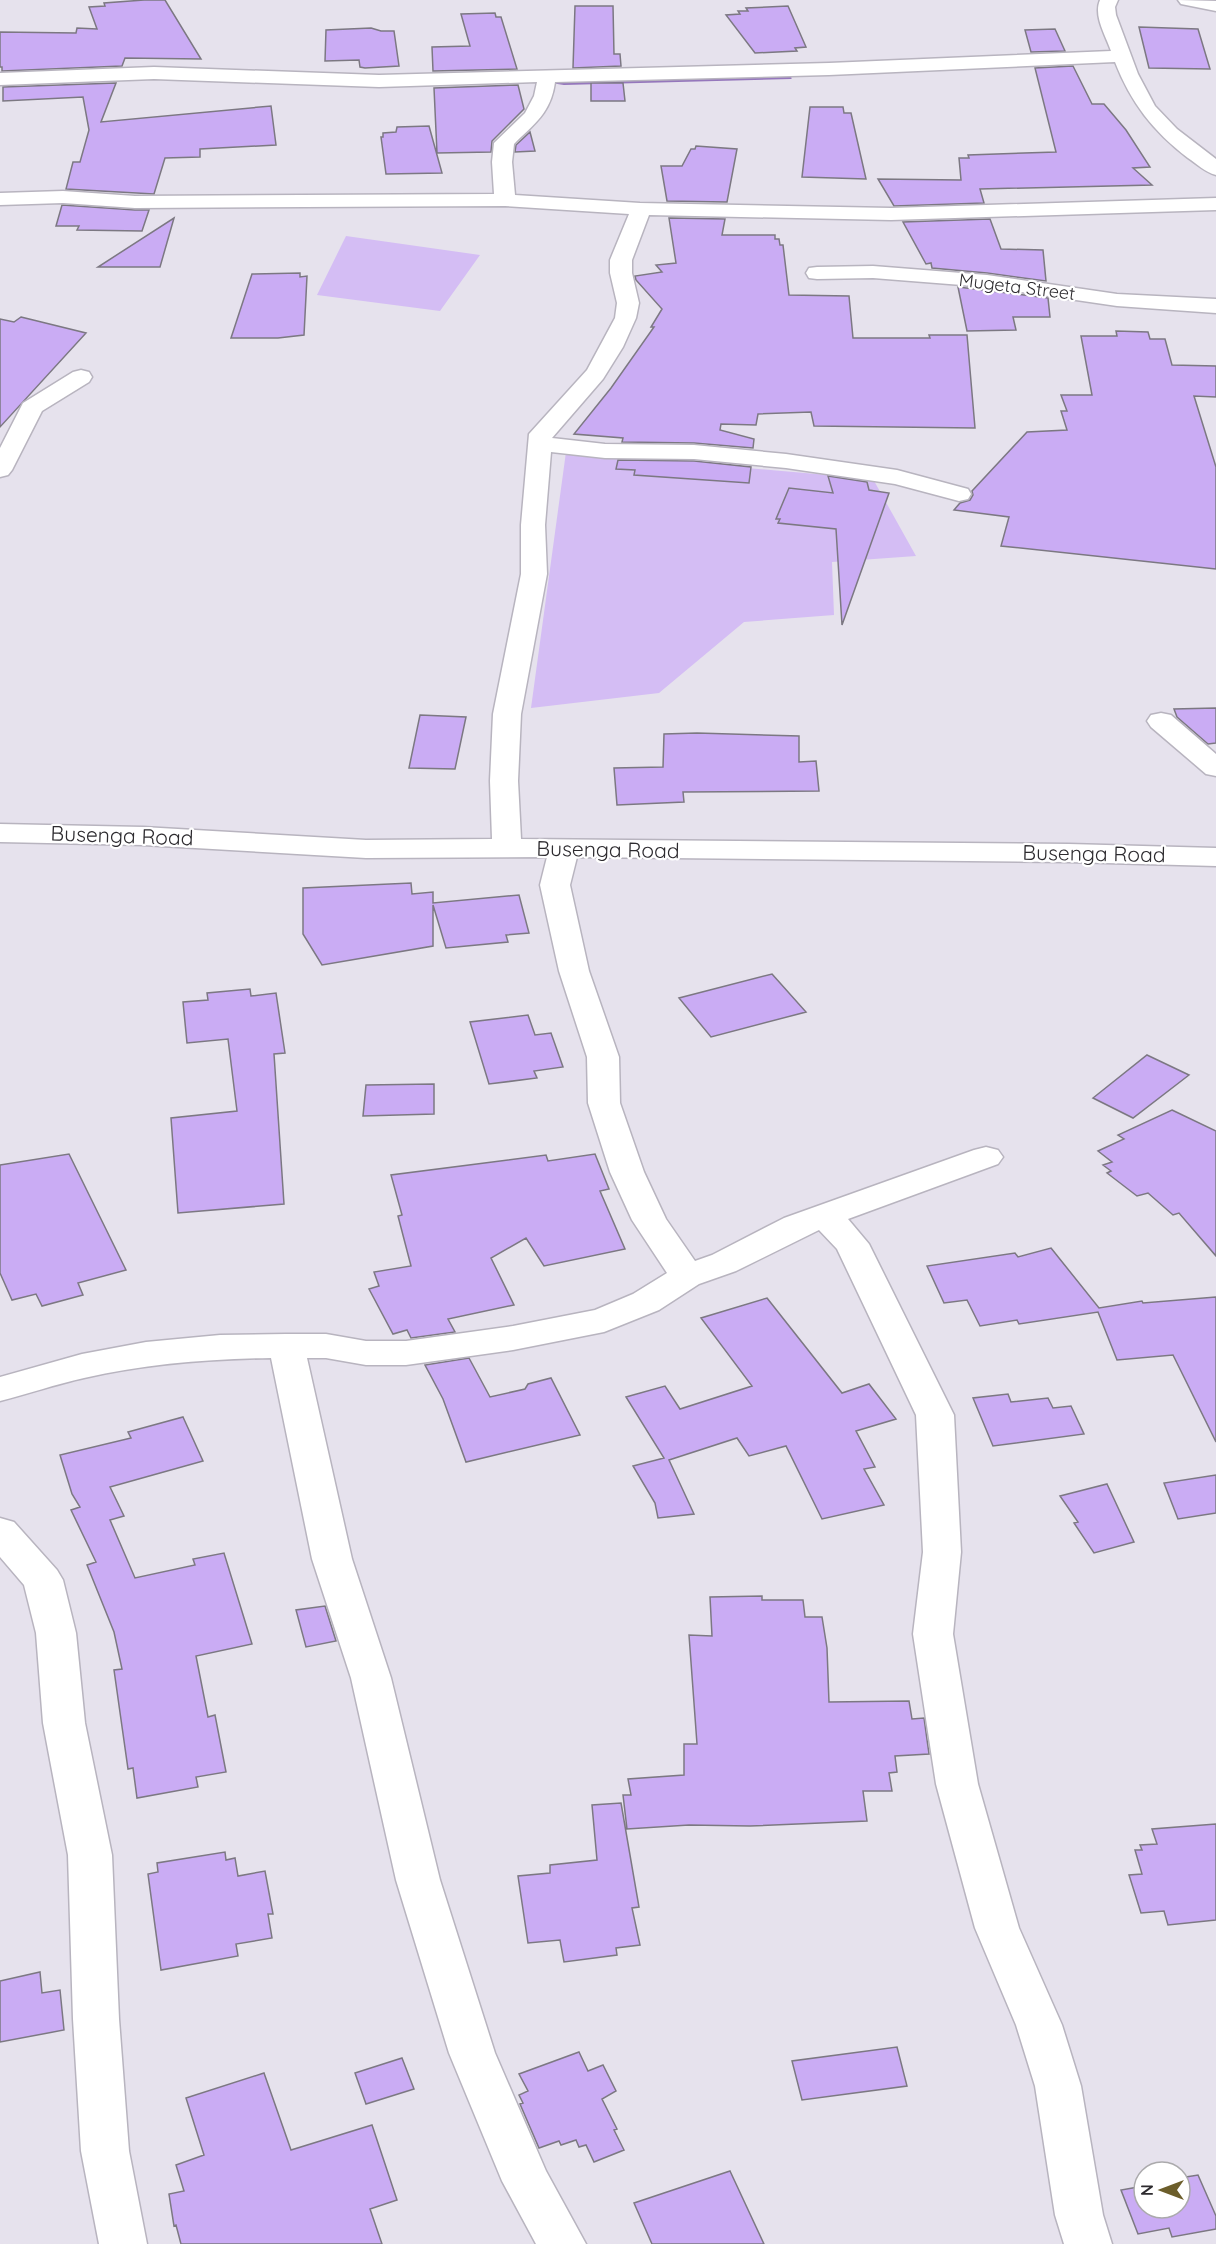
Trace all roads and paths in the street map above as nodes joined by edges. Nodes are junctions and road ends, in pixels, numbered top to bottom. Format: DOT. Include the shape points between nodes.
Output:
graph roads {
  1 [pos="1109,0"];
  2 [pos="1187,0"];
  3 [pos="1216,6"];
  4 [pos="1123,56"];
  5 [pos="546,77"];
  6 [pos="0,79"];
  7 [pos="1216,169"];
  8 [pos="0,199"];
  9 [pos="505,200"];
  10 [pos="1216,204"];
  11 [pos="639,209"];
  12 [pos="817,273"];
  13 [pos="1216,306"];
  14 [pos="81,377"];
  15 [pos="539,444"];
  16 [pos="0,470"];
  17 [pos="959,494"];
  18 [pos="1161,721"];
  19 [pos="1216,768"];
  20 [pos="0,833"];
  21 [pos="507,848"];
  22 [pos="564,850"];
  23 [pos="1216,857"];
  24 [pos="986,1157"];
  25 [pos="825,1215"];
  26 [pos="687,1276"];
  27 [pos="286,1346"];
  28 [pos="0,1389"];
  29 [pos="0,1532"];
  30 [pos="123,2244"];
  31 [pos="561,2244"];
  32 [pos="1088,2244"];
  1 -- 4 [label="street" via="1107,15"];
  2 -- 3 [label="street"];
  4 -- 5 [label="street"];
  4 -- 7 [label="street" via="1147,108"];
  5 -- 6 [label="street" via="347,81 154,73"];
  5 -- 9 [label="street" via="547,86 536,111 505,142"];
  8 -- 9 [label="street"];
  9 -- 11 [label="street"];
  10 -- 11 [label="street" via="946,214"];
  11 -- 15 [label="street" via="639,221 628,236 621,260 627,312 609,355 583,393 540,434"];
  12 -- 13 [label="street, Mugeta Street" via="873,272 987,281 1117,300"];
  14 -- 16 [label="street" via="31,408"];
  15 -- 17 [label="street" via="786,461 897,477"];
  15 -- 21 [label="street" via="534,574 507,714"];
  18 -- 19 [label="street"];
  20 -- 21 [label="street, Busenga Road" via="143,836 366,849"];
  21 -- 22 [label="street, Busenga Road"];
  22 -- 23 [label="street, Busenga Road"];
  22 -- 26 [label="street" via="555,885 574,971 603,1058 604,1103 627,1172 649,1220"];
  24 -- 25 [label="street"];
  25 -- 26 [label="street" via="724,1263"];
  25 -- 32 [label="street" via="852,1244 935,1415 942,1552 933,1634 957,1784 996,1928 1039,2025 1058,2086 1079,2215"];
  26 -- 27 [label="street" via="646,1302 604,1320 513,1338 406,1353"];
  27 -- 28 [label="street" via="146,1354 82,1366"];
  27 -- 31 [label="street" via="332,1559 371,1678 421,1891 472,2053 526,2181"];
  29 -- 30 [label="street" via="43,1580 56,1633 64,1723 90,1855 105,2151"];
}
